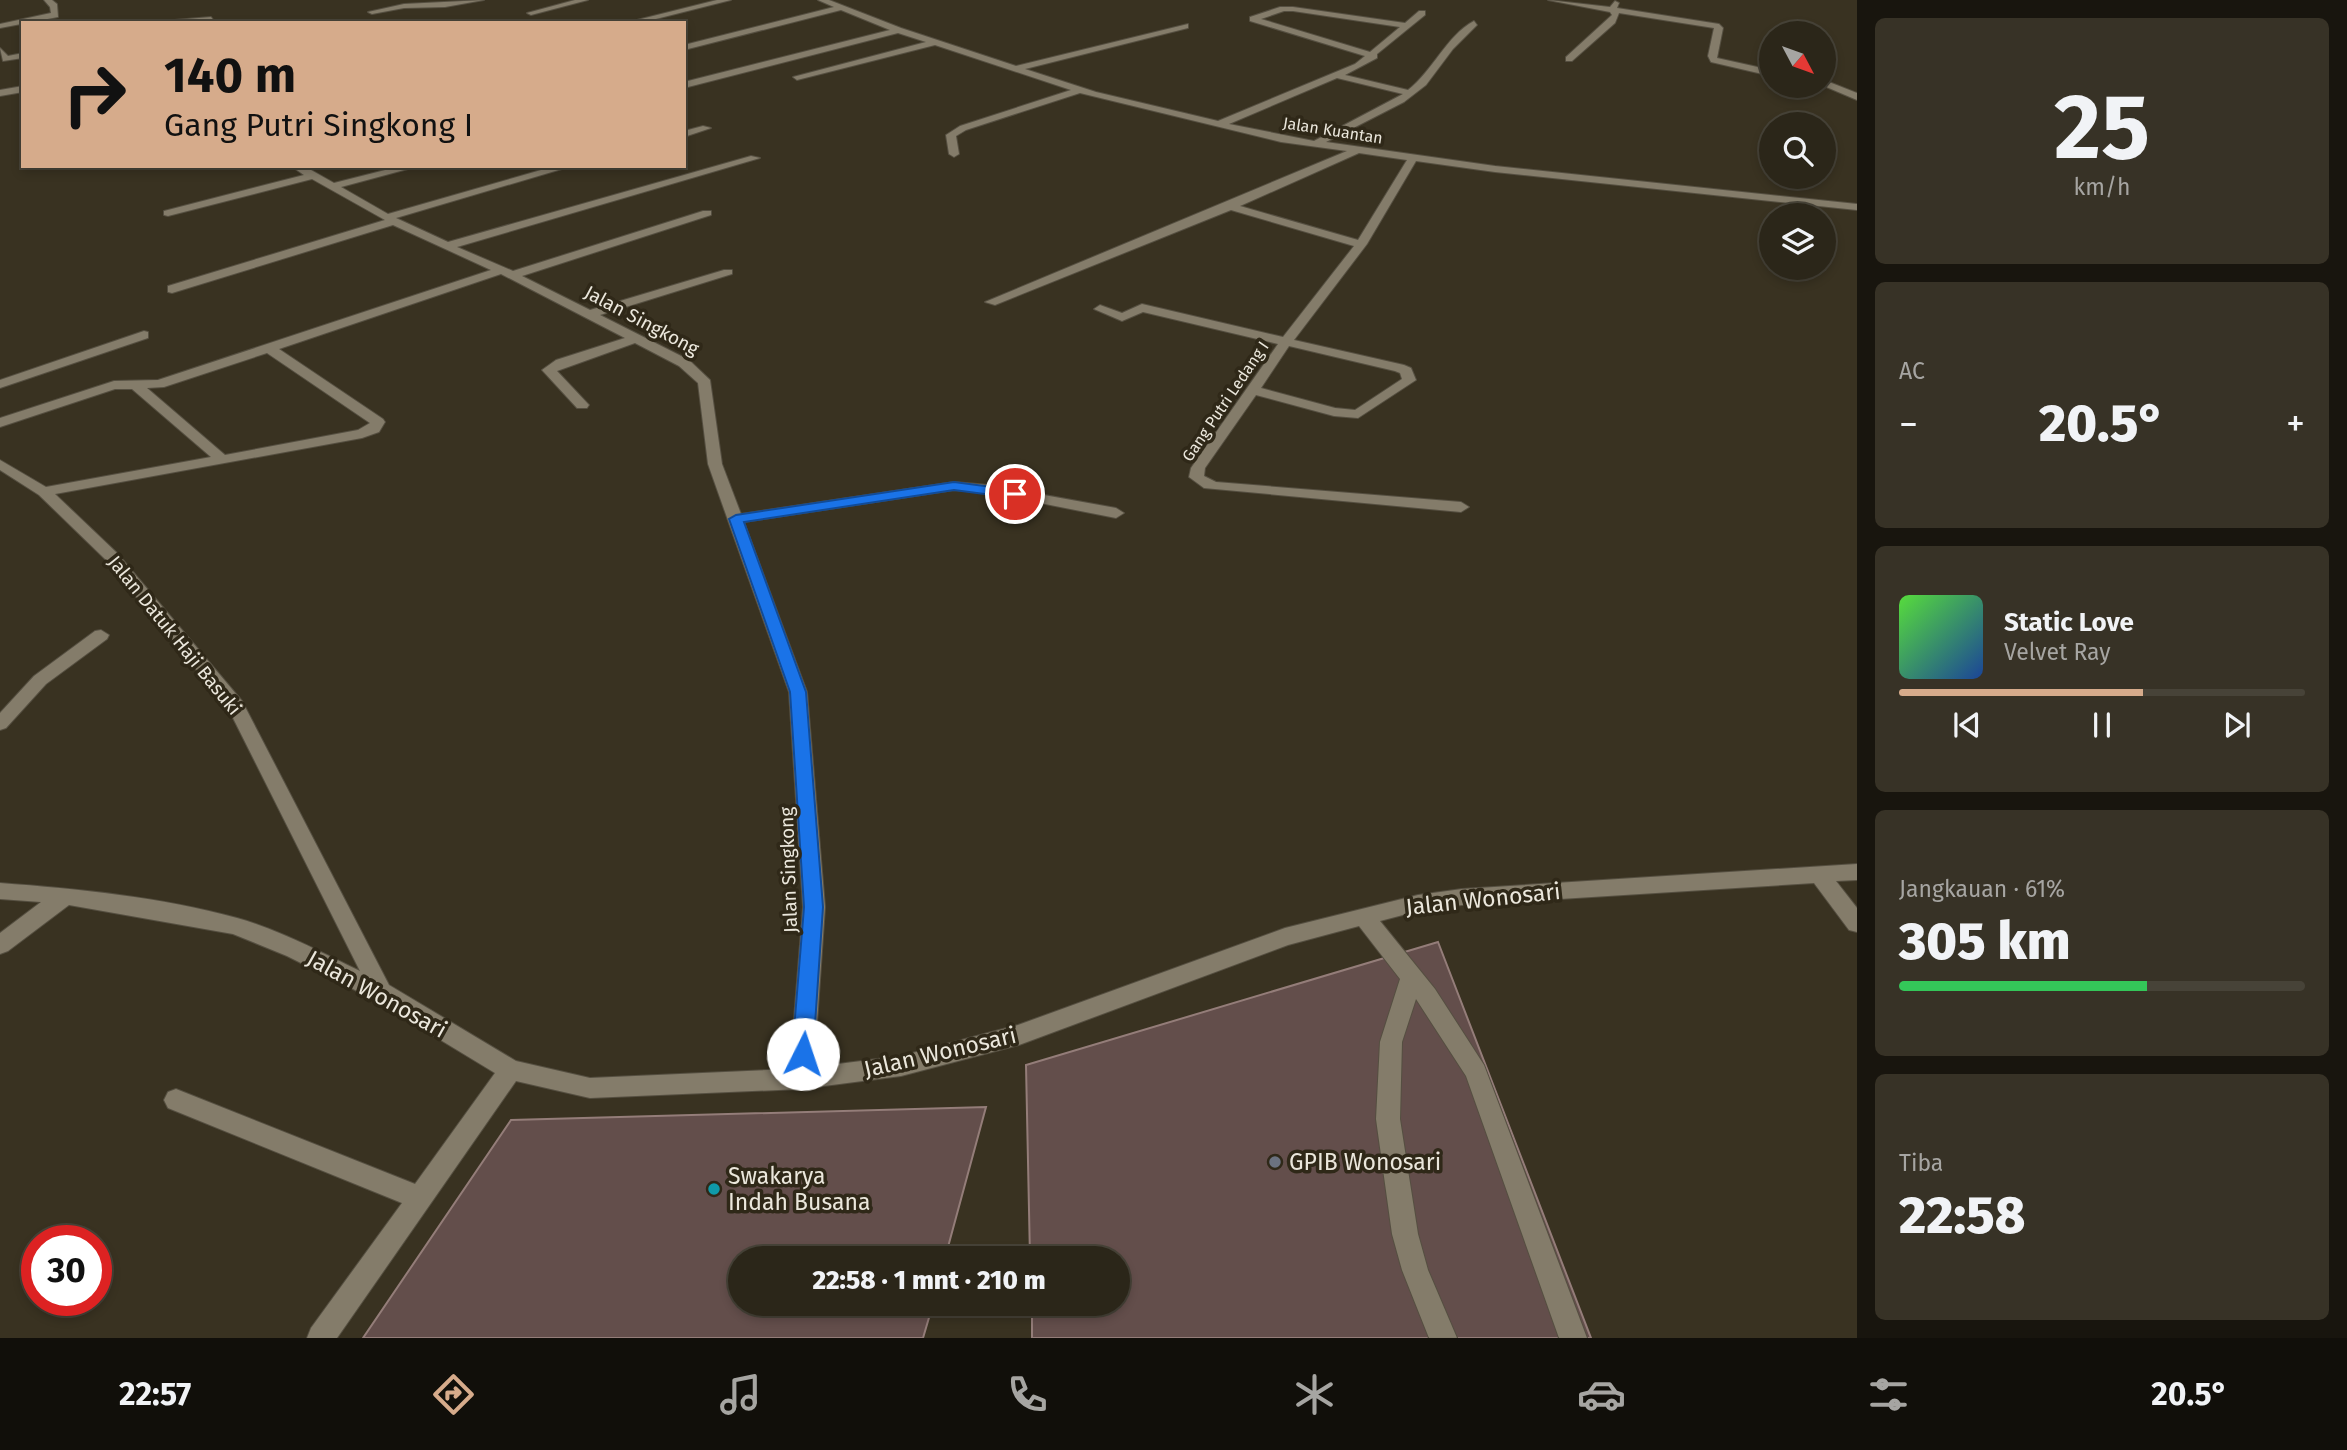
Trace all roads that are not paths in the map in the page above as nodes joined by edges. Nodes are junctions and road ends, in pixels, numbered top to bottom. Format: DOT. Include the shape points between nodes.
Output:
graph roads {
  1 [pos="48,0"];
  2 [pos="480,0"];
  3 [pos="584,0"];
  4 [pos="727,0"];
  5 [pos="822,0"];
  6 [pos="1552,0"];
  7 [pos="1616,0"];
  8 [pos="841,8"];
  9 [pos="1613,10"];
  10 [pos="372,12"];
  11 [pos="531,13"];
  12 [pos="1422,13"];
  13 [pos="211,19"];
  14 [pos="25,21"];
  15 [pos="186,21"];
  16 [pos="638,21"];
  17 [pos="21,22"];
  18 [pos="1474,23"];
  19 [pos="0,26"];
  20 [pos="1185,26"];
  21 [pos="1408,26"];
  22 [pos="898,30"];
  23 [pos="936,42"];
  24 [pos="686,47"];
  25 [pos="1374,56"];
  26 [pos="2,57"];
  27 [pos="21,57"];
  28 [pos="1569,59"];
  29 [pos="1014,69"];
  30 [pos="1759,70"];
  31 [pos="1339,76"];
  32 [pos="797,77"];
  33 [pos="686,84"];
  34 [pos="1836,86"];
  35 [pos="21,89"];
  36 [pos="1080,90"];
  37 [pos="0,93"];
  38 [pos="1410,93"];
  39 [pos="1857,97"];
  40 [pos="1217,125"];
  41 [pos="706,128"];
  42 [pos="686,133"];
  43 [pos="1313,145"];
  44 [pos="1356,151"];
  45 [pos="954,154"];
  46 [pos="755,158"];
  47 [pos="1413,158"];
  48 [pos="299,168"];
  49 [pos="406,168"];
  50 [pos="559,168"];
  51 [pos="311,176"];
  52 [pos="330,187"];
  53 [pos="1230,206"];
  54 [pos="1857,207"];
  55 [pos="168,212"];
  56 [pos="707,213"];
  57 [pos="391,219"];
  58 [pos="1361,244"];
  59 [pos="447,246"];
  60 [pos="507,272"];
  61 [pos="728,272"];
  62 [pos="172,289"];
  63 [pos="991,302"];
  64 [pos="1100,309"];
  65 [pos="587,314"];
  66 [pos="144,335"];
  67 [pos="635,339"];
  68 [pos="1286,342"];
  69 [pos="269,348"];
  70 [pos="133,383"];
  71 [pos="0,384"];
  72 [pos="1253,390"];
  73 [pos="582,405"];
  74 [pos="0,423"];
  75 [pos="222,459"];
  76 [pos="0,464"];
  77 [pos="44,492"];
  78 [pos="1461,507"];
  79 [pos="1116,513"];
  80 [pos="736,519"];
  81 [pos="101,635"];
  82 [pos="0,724"];
  83 [pos="1857,872"];
  84 [pos="1819,874"];
  85 [pos="0,891"];
  86 [pos="65,896"];
  87 [pos="1364,917"];
  88 [pos="1857,924"];
  89 [pos="0,944"];
  90 [pos="1412,977"];
  91 [pos="381,992"];
  92 [pos="511,1070"];
  93 [pos="801,1079"];
  94 [pos="176,1100"];
  95 [pos="420,1198"];
  96 [pos="321,1338"];
  97 [pos="1443,1338"];
  98 [pos="1573,1338"];
  1 -- 14 [label="street" via="55,15"];
  2 -- 10 [label="street"];
  3 -- 11 [label="street"];
  4 -- 16 [label="street"];
  5 -- 8 [label="street, Jalan Kuantan"];
  6 -- 9 [label="street"];
  7 -- 9 [label="street"];
  8 -- 22 [label="street, Jalan Kuantan"];
  8 -- 24 [label="street"];
  9 -- 28 [label="street" via="1612,21"];
  9 -- 30 [label="street" via="1716,26 1714,60"];
  12 -- 21 [label="street"];
  13 -- 15 [label="street"];
  17 -- 19 [label="street"];
  18 -- 38 [label="street"];
  20 -- 29 [label="street"];
  21 -- 25 [label="street"];
  21 -- 25 [label="street" via="1293,9 1253,19"];
  22 -- 23 [label="street, Jalan Kuantan"];
  22 -- 33 [label="street"];
  23 -- 29 [label="street, Jalan Kuantan"];
  23 -- 32 [label="street"];
  25 -- 31 [label="street"];
  26 -- 27 [label="street"];
  29 -- 36 [label="street, Jalan Kuantan"];
  31 -- 38 [label="street"];
  31 -- 40 [label="street"];
  34 -- 39 [label="street"];
  35 -- 37 [label="street"];
  36 -- 40 [label="street, Jalan Kuantan"];
  36 -- 45 [label="street" via="963,128 951,135"];
  38 -- 43 [label="street"];
  40 -- 43 [label="street, Jalan Kuantan"];
  41 -- 42 [label="street"];
  43 -- 44 [label="street, Jalan Kuantan"];
  44 -- 47 [label="street, Jalan Kuantan"];
  44 -- 53 [label="street"];
  46 -- 59 [label="street"];
  47 -- 54 [label="street, Jalan Kuantan"];
  47 -- 58 [label="street, Gang Putri Ledang I"];
  48 -- 51 [label="street, Jalan Singkong"];
  49 -- 52 [label="street"];
  50 -- 57 [label="street"];
  51 -- 52 [label="street, Jalan Singkong"];
  51 -- 55 [label="street"];
  52 -- 57 [label="street, Jalan Singkong"];
  53 -- 58 [label="street"];
  53 -- 63 [label="street"];
  56 -- 60 [label="street"];
  57 -- 59 [label="street, Jalan Singkong"];
  57 -- 62 [label="street"];
  58 -- 68 [label="street, Gang Putri Ledang I"];
  59 -- 60 [label="street, Jalan Singkong"];
  60 -- 65 [label="street, Jalan Singkong"];
  60 -- 69 [label="street"];
  61 -- 65 [label="street"];
  64 -- 68 [label="street" via="1122,317 1142,308"];
  65 -- 67 [label="street, Jalan Singkong"];
  66 -- 71 [label="street"];
  67 -- 73 [label="street" via="549,370"];
  67 -- 80 [label="street, Jalan Singkong" via="684,363 705,383 715,464"];
  68 -- 72 [label="street, Gang Putri Ledang I"];
  68 -- 72 [label="street" via="1399,368 1409,380 1359,414 1334,412"];
  69 -- 70 [label="street" via="159,384"];
  69 -- 75 [label="street" via="378,422 362,434"];
  70 -- 74 [label="street" via="114,384"];
  70 -- 75 [label="street"];
  72 -- 78 [label="street, Gang Putri Ledang I" via="1198,468 1198,481"];
  75 -- 77 [label="street"];
  76 -- 77 [label="street, Jalan Datuk Haji Basuki"];
  77 -- 91 [label="street, Jalan Datuk Haji Basuki" via="111,556 236,705"];
  79 -- 80 [label="street" via="954,486"];
  80 -- 93 [label="street, Jalan Singkong" via="798,692 814,907"];
  81 -- 82 [label="street" via="40,680"];
  83 -- 84 [label="street, Jalan Wonosari"];
  84 -- 87 [label="street, Jalan Wonosari" via="1462,897"];
  84 -- 88 [label="street"];
  85 -- 86 [label="street, Jalan Wonosari"];
  86 -- 89 [label="street"];
  86 -- 91 [label="street, Jalan Wonosari" via="236,926"];
  87 -- 90 [label="street"];
  87 -- 93 [label="street, Jalan Wonosari" via="1285,937 1019,1035 901,1066"];
  90 -- 97 [label="street" via="1391,1042 1388,1119 1405,1234"];
  90 -- 98 [label="street" via="1476,1072"];
  91 -- 92 [label="street, Jalan Wonosari"];
  92 -- 93 [label="street, Jalan Wonosari" via="590,1088"];
  92 -- 95 [label="street"];
  94 -- 95 [label="street"];
  95 -- 96 [label="street"];
}
